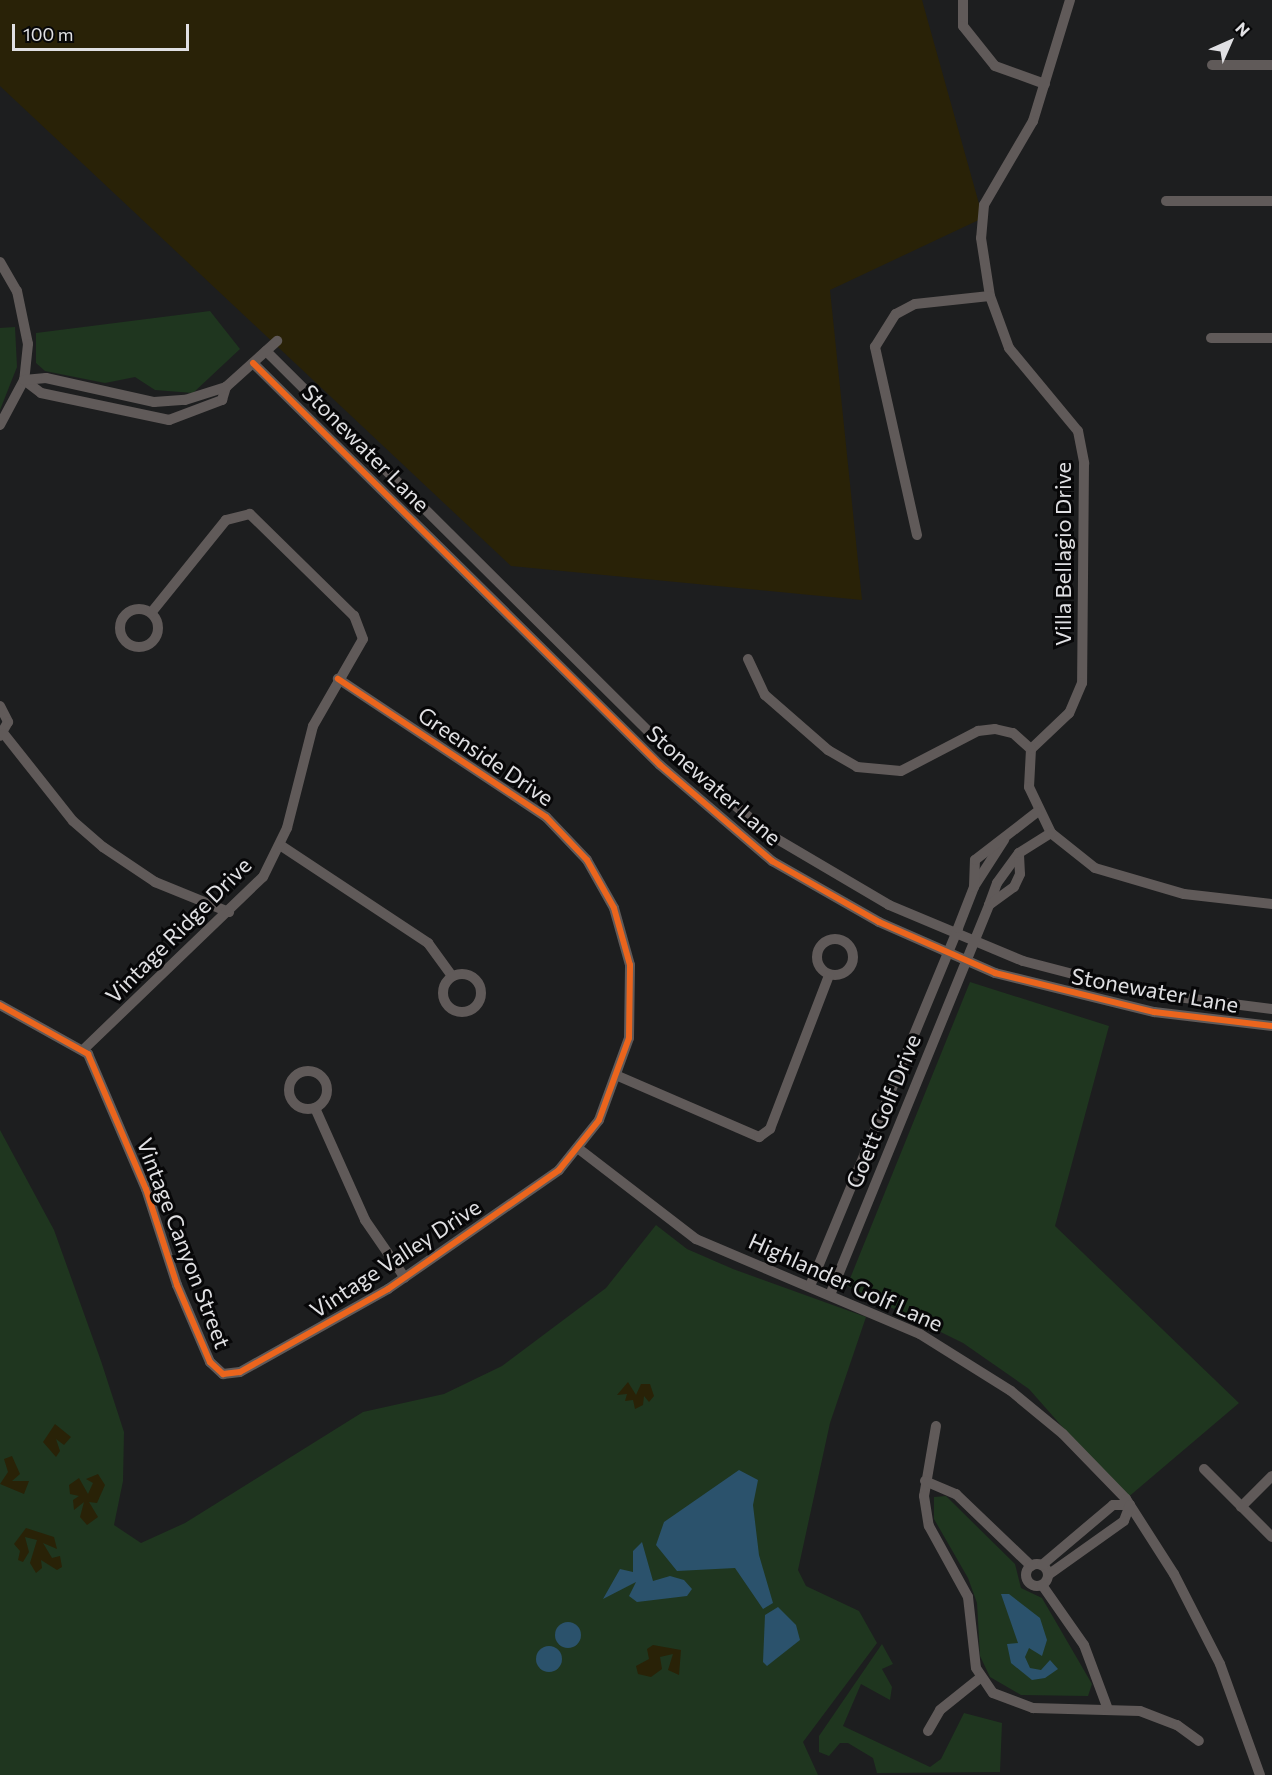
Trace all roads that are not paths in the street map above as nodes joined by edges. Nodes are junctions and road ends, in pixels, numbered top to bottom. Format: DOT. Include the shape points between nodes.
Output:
graph roads {
  1 [pos="963,0"];
  2 [pos="1070,0"];
  3 [pos="1212,65"];
  4 [pos="1272,65"];
  5 [pos="1045,84"];
  6 [pos="1166,201"];
  7 [pos="1272,201"];
  8 [pos="0,262"];
  9 [pos="990,296"];
  10 [pos="1211,338"];
  11 [pos="1272,338"];
  12 [pos="276,341"];
  13 [pos="266,351"];
  14 [pos="253,363"];
  15 [pos="24,380"];
  16 [pos="226,387"];
  17 [pos="0,425"];
  18 [pos="917,535"];
  19 [pos="151,613"];
  20 [pos="748,659"];
  21 [pos="339,679"];
  22 [pos="0,706"];
  23 [pos="2,735"];
  24 [pos="1031,749"];
  25 [pos="1037,812"];
  26 [pos="1051,834"];
  27 [pos="280,845"];
  28 [pos="1272,904"];
  29 [pos="229,912"];
  30 [pos="955,936"];
  31 [pos="973,942"];
  32 [pos="948,954"];
  33 [pos="964,961"];
  34 [pos="829,975"];
  35 [pos="452,976"];
  36 [pos="0,1005"];
  37 [pos="1272,1009"];
  38 [pos="1272,1026"];
  39 [pos="84,1049"];
  40 [pos="618,1076"];
  41 [pos="315,1108"];
  42 [pos="579,1149"];
  43 [pos="405,1278"];
  44 [pos="810,1286"];
  45 [pos="830,1295"];
  46 [pos="219,1371"];
  47 [pos="936,1426"];
  48 [pos="1204,1469"];
  49 [pos="1272,1476"];
  50 [pos="925,1480"];
  51 [pos="1130,1505"];
  52 [pos="1241,1507"];
  53 [pos="1272,1537"];
  54 [pos="1071,1539"];
  55 [pos="1081,1551"];
  56 [pos="1036,1565"];
  57 [pos="1045,1580"];
  58 [pos="981,1677"];
  59 [pos="1107,1707"];
  60 [pos="928,1731"];
  61 [pos="1199,1741"];
  62 [pos="1260,1775"];
  1 -- 5 [label="street" via="963,26 994,66"];
  2 -- 5 [label="street, Villa Bellagio Drive"];
  3 -- 4 [label="street"];
  5 -- 9 [label="street, Villa Bellagio Drive" via="1033,121 984,205 981,238"];
  6 -- 7 [label="street"];
  8 -- 15 [label="street" via="25,318"];
  9 -- 18 [label="street" via="915,304 896,314 875,347"];
  9 -- 24 [label="street, Villa Bellagio Drive" via="1009,348 1078,431 1084,463 1082,683 1069,713"];
  10 -- 11 [label="street"];
  12 -- 13 [label="street"];
  13 -- 14 [label="street"];
  13 -- 30 [label="street, Stonewater Lane" via="703,780 810,861"];
  14 -- 16 [label="street"];
  14 -- 32 [label="street, Stonewater Lane" via="651,756 731,828 830,896"];
  15 -- 16 [label="street" via="46,378 161,402"];
  15 -- 16 [label="street" via="41,393 151,420 206,410 222,400"];
  15 -- 17 [label="street"];
  19 -- 21 [label="street, Vintage Ridge Drive" via="220,527 236,514 257,518 363,631 362,646"];
  20 -- 24 [label="street" via="765,695 828,750 857,767 901,771 978,731 995,729 1013,733"];
  21 -- 27 [label="street, Vintage Ridge Drive" via="302,757"];
  21 -- 40 [label="street, Greenside Drive" via="528,804 587,860 614,908 630,965 631,1024"];
  22 -- 23 [label="street" via="8,716"];
  23 -- 29 [label="street" via="73,821 103,847 155,882"];
  24 -- 25 [label="street" via="1029,787"];
  25 -- 26 [label="street"];
  25 -- 30 [label="street, Goett Golf Drive" via="1004,839 974,887"];
  26 -- 28 [label="street" via="1080,859 1111,875 1184,894"];
  26 -- 31 [label="street, Goett Golf Drive" via="1019,854 997,883"];
  27 -- 29 [label="street, Vintage Ridge Drive" via="263,877"];
  27 -- 35 [label="street" via="428,943"];
  29 -- 39 [label="street, Vintage Ridge Drive"];
  30 -- 31 [label="street, Stonewater Lane"];
  30 -- 32 [label="street, Goett Golf Drive"];
  31 -- 33 [label="street, Goett Golf Drive"];
  31 -- 37 [label="street, Stonewater Lane" via="1050,970 1137,991"];
  32 -- 33 [label="street, Stonewater Lane"];
  32 -- 44 [label="street, Goett Golf Drive"];
  33 -- 38 [label="street, Stonewater Lane" via="1125,1006"];
  33 -- 45 [label="street, Goett Golf Drive"];
  34 -- 40 [label="street" via="766,1133 751,1136"];
  36 -- 39 [label="street"];
  39 -- 46 [label="street, Vintage Canyon Street" via="146,1189 177,1285"];
  40 -- 42 [label="street, Greenside Drive"];
  41 -- 43 [label="street" via="365,1220"];
  42 -- 43 [label="street, Vintage Valley Drive" via="532,1191"];
  42 -- 44 [label="street, Highlander Golf Lane" via="686,1233"];
  43 -- 46 [label="street, Vintage Valley Drive" via="240,1372"];
  44 -- 45 [label="street, Highlander Golf Lane"];
  45 -- 51 [label="street, Highlander Golf Lane" via="910,1328 993,1378 1063,1434"];
  47 -- 50 [label="street"];
  48 -- 52 [label="street"];
  49 -- 52 [label="street"];
  50 -- 56 [label="street" via="956,1494"];
  50 -- 58 [label="street" via="932,1535 968,1597"];
  51 -- 54 [label="street" via="1113,1504"];
  51 -- 55 [label="street" via="1124,1521"];
  51 -- 62 [label="street, Highlander Golf Lane" via="1203,1626"];
  52 -- 53 [label="street"];
  54 -- 55 [label="street"];
  54 -- 56 [label="street"];
  55 -- 57 [label="street"];
  56 -- 57 [label="street"];
  56 -- 57 [label="street" via="1026,1579"];
  57 -- 59 [label="street" via="1084,1645"];
  58 -- 59 [label="street" via="993,1693 1016,1704"];
  58 -- 60 [label="street" via="940,1710"];
  59 -- 61 [label="street" via="1164,1718"];
}
